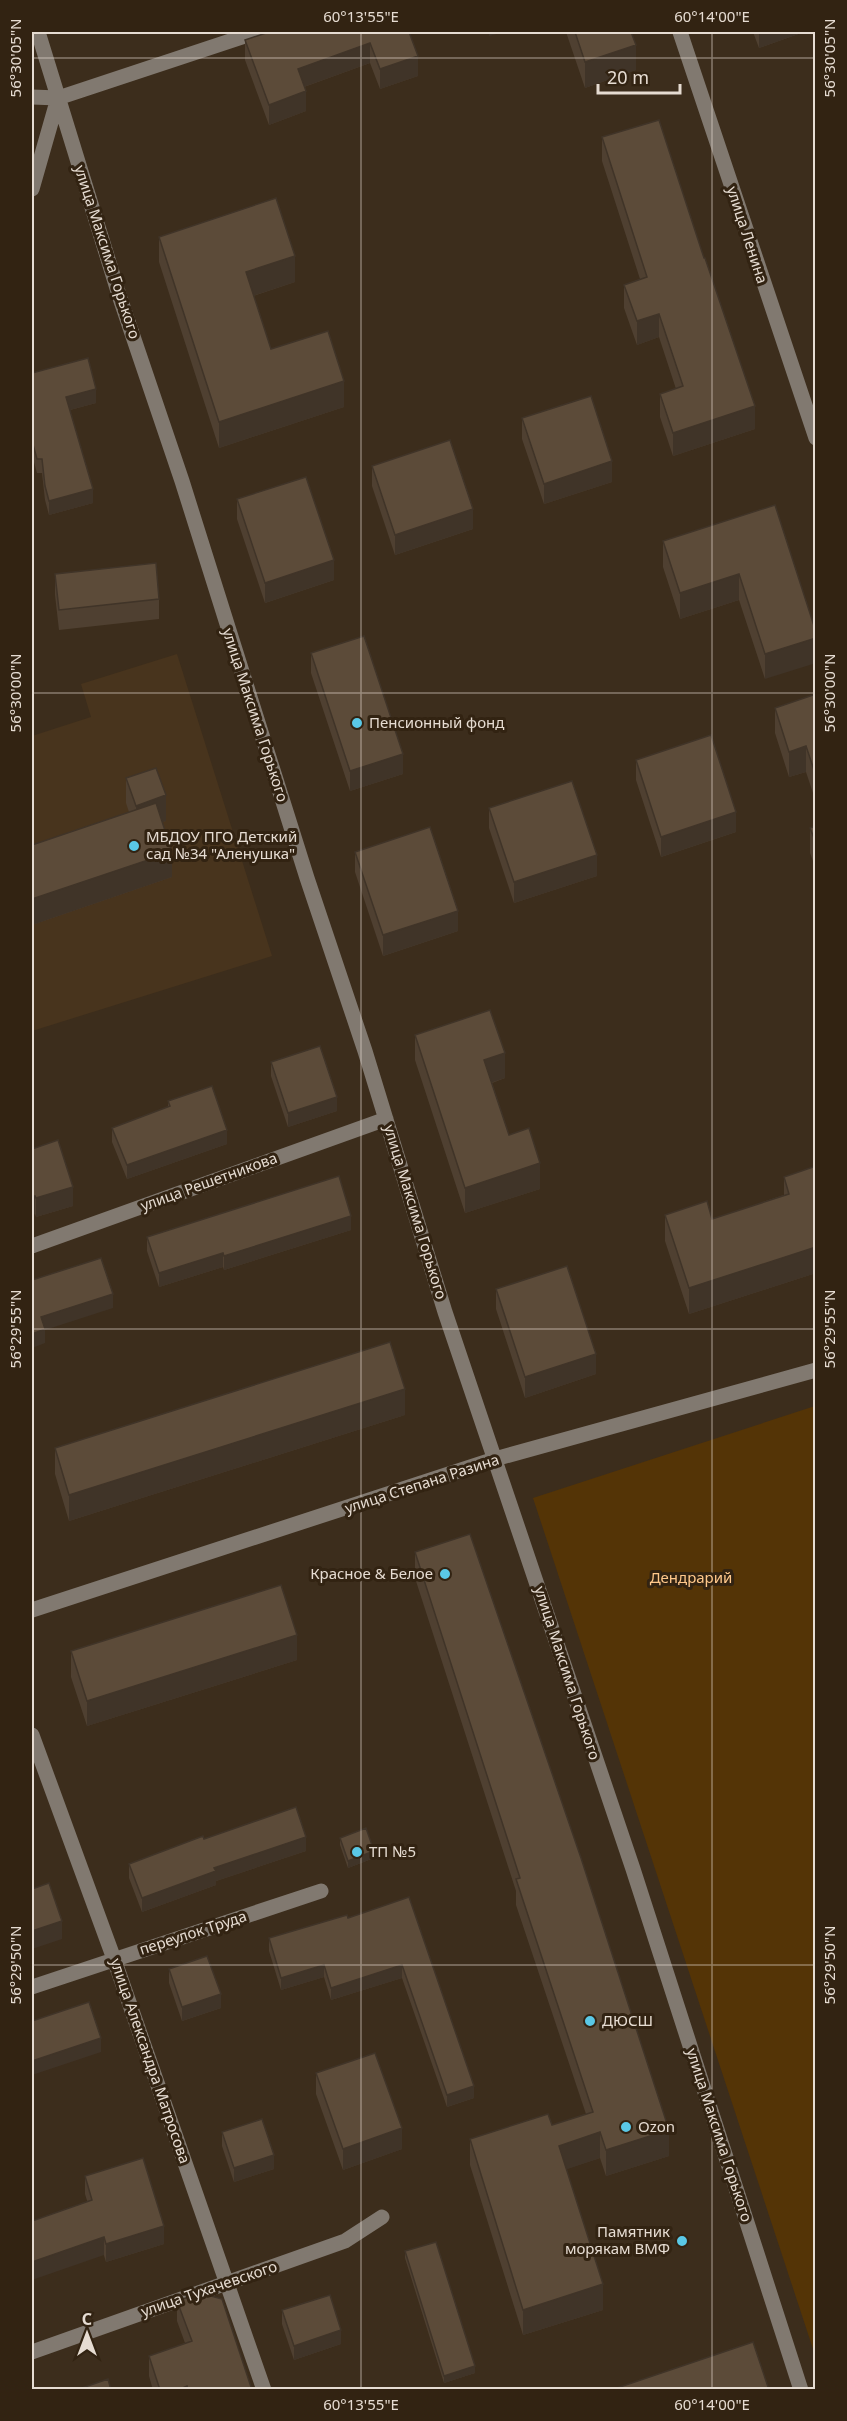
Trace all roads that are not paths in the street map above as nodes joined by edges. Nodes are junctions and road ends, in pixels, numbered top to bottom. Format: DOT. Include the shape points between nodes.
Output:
graph roads {
  1 [pos="38,32"];
  2 [pos="256,32"];
  3 [pos="680,32"];
  4 [pos="32,97"];
  5 [pos="58,98"];
  6 [pos="32,189"];
  7 [pos="816,438"];
  8 [pos="386,1119"];
  9 [pos="32,1246"];
  10 [pos="816,1370"];
  11 [pos="495,1459"];
  12 [pos="32,1610"];
  13 [pos="32,1735"];
  14 [pos="321,1890"];
  15 [pos="114,1959"];
  16 [pos="32,1987"];
  17 [pos="382,2217"];
  18 [pos="228,2282"];
  19 [pos="32,2352"];
  20 [pos="264,2390"];
  21 [pos="801,2390"];
  1 -- 5 [label="street, улица Максима Горького"];
  2 -- 5 [label="street"];
  3 -- 7 [label="street, улица Ленина"];
  4 -- 5 [label="street"];
  5 -- 6 [label="street"];
  5 -- 8 [label="street, улица Максима Горького"];
  8 -- 9 [label="street, улица Решетникова"];
  8 -- 11 [label="street, улица Максима Горького"];
  10 -- 11 [label="street, улица Степана Разина"];
  11 -- 12 [label="street, улица Степана Разина"];
  11 -- 21 [label="street, улица Максима Горького"];
  13 -- 15 [label="street, улица Александра Матросова"];
  14 -- 15 [label="street, переулок Труда"];
  15 -- 16 [label="street, переулок Труда"];
  15 -- 18 [label="street, улица Александра Матросова"];
  17 -- 18 [label="street, улица Тухачевского" via="345,2241"];
  18 -- 19 [label="street, улица Тухачевского"];
  18 -- 20 [label="street, улица Александра Матросова"];
}
